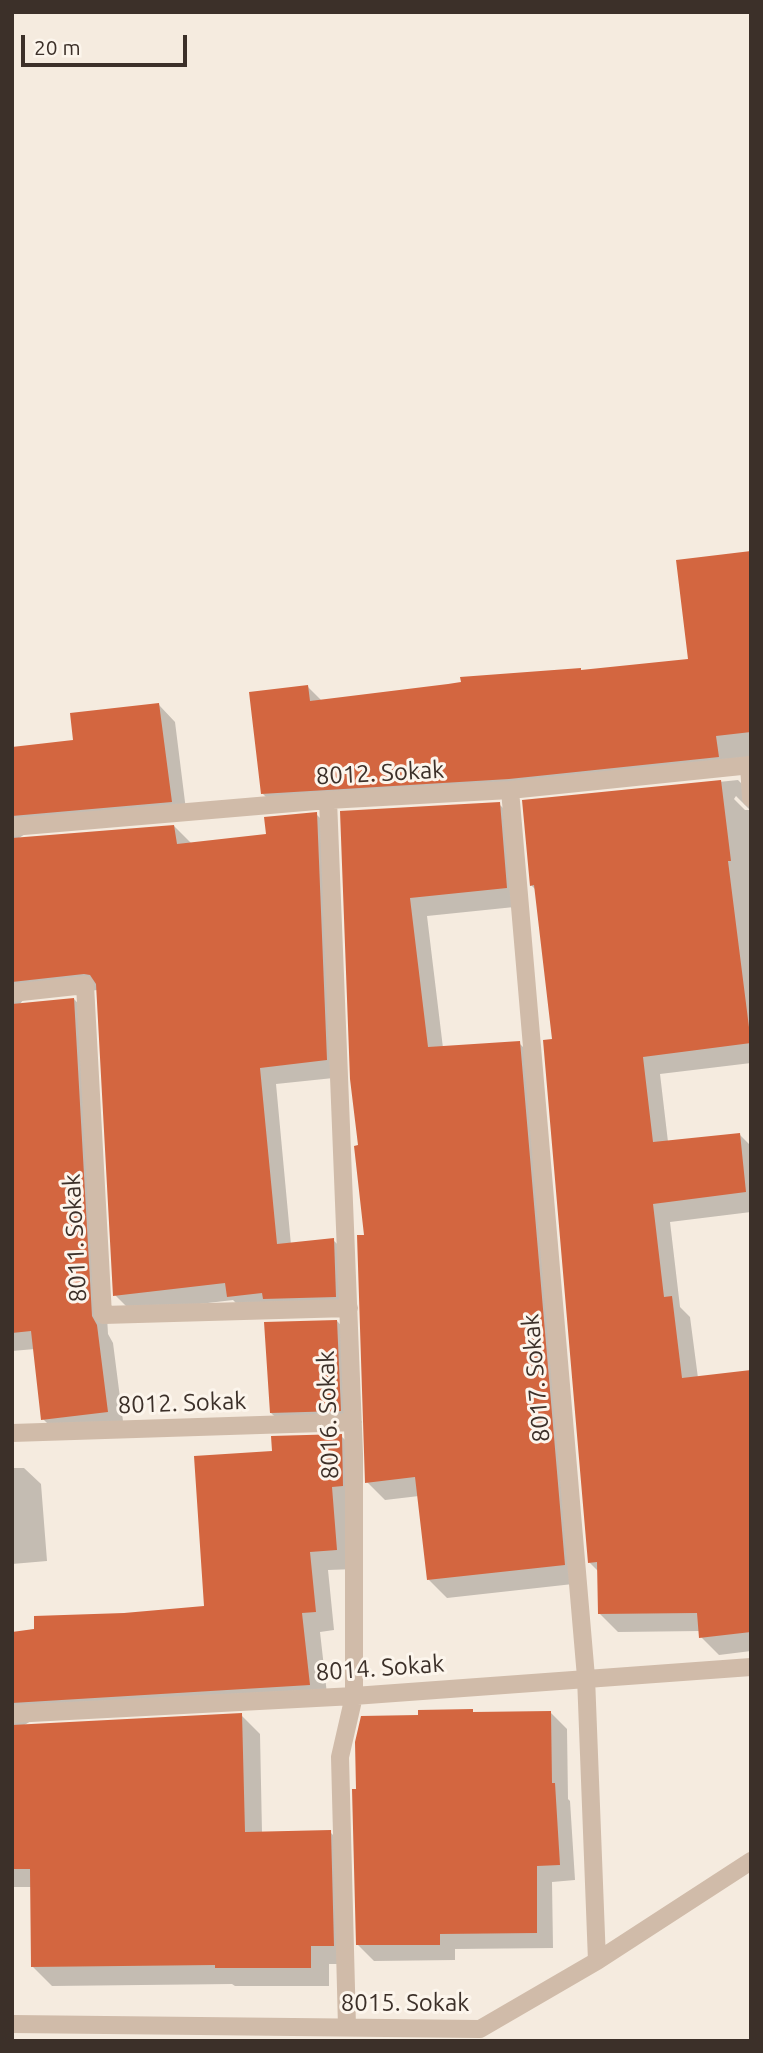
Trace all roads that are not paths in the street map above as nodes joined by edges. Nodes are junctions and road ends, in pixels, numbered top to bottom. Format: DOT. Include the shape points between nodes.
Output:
graph roads {
  1 [pos="750,765"];
  2 [pos="510,790"];
  3 [pos="751,799"];
  4 [pos="328,800"];
  5 [pos="12,827"];
  6 [pos="12,993"];
  7 [pos="349,1308"];
  8 [pos="353,1422"];
  9 [pos="12,1433"];
  10 [pos="751,1667"];
  11 [pos="586,1677"];
  12 [pos="354,1696"];
  13 [pos="12,1714"];
  14 [pos="751,1861"];
  15 [pos="597,1961"];
  16 [pos="12,2024"];
  17 [pos="347,2027"];
  1 -- 2 [label="street, 8012. Sokak"];
  1 -- 3 [label="street"];
  2 -- 4 [label="street, 8012. Sokak"];
  2 -- 11 [label="street, 8017. Sokak"];
  4 -- 5 [label="street, 8012. Sokak"];
  4 -- 7 [label="street, 8016. Sokak"];
  6 -- 7 [label="street, 8011. Sokak" via="85,985 103,1315"];
  7 -- 8 [label="street, 8016. Sokak"];
  8 -- 9 [label="street, 8012. Sokak"];
  8 -- 12 [label="street, 8016. Sokak"];
  10 -- 11 [label="street, 8014. Sokak"];
  11 -- 12 [label="street, 8014. Sokak"];
  11 -- 15 [label="street, 8017. Sokak"];
  12 -- 13 [label="street, 8014. Sokak"];
  12 -- 17 [label="street, 8016. Sokak" via="340,1757"];
  14 -- 15 [label="street, 8015. Sokak"];
  15 -- 17 [label="street, 8015. Sokak" via="480,2029"];
  16 -- 17 [label="street, 8015. Sokak"];
}
